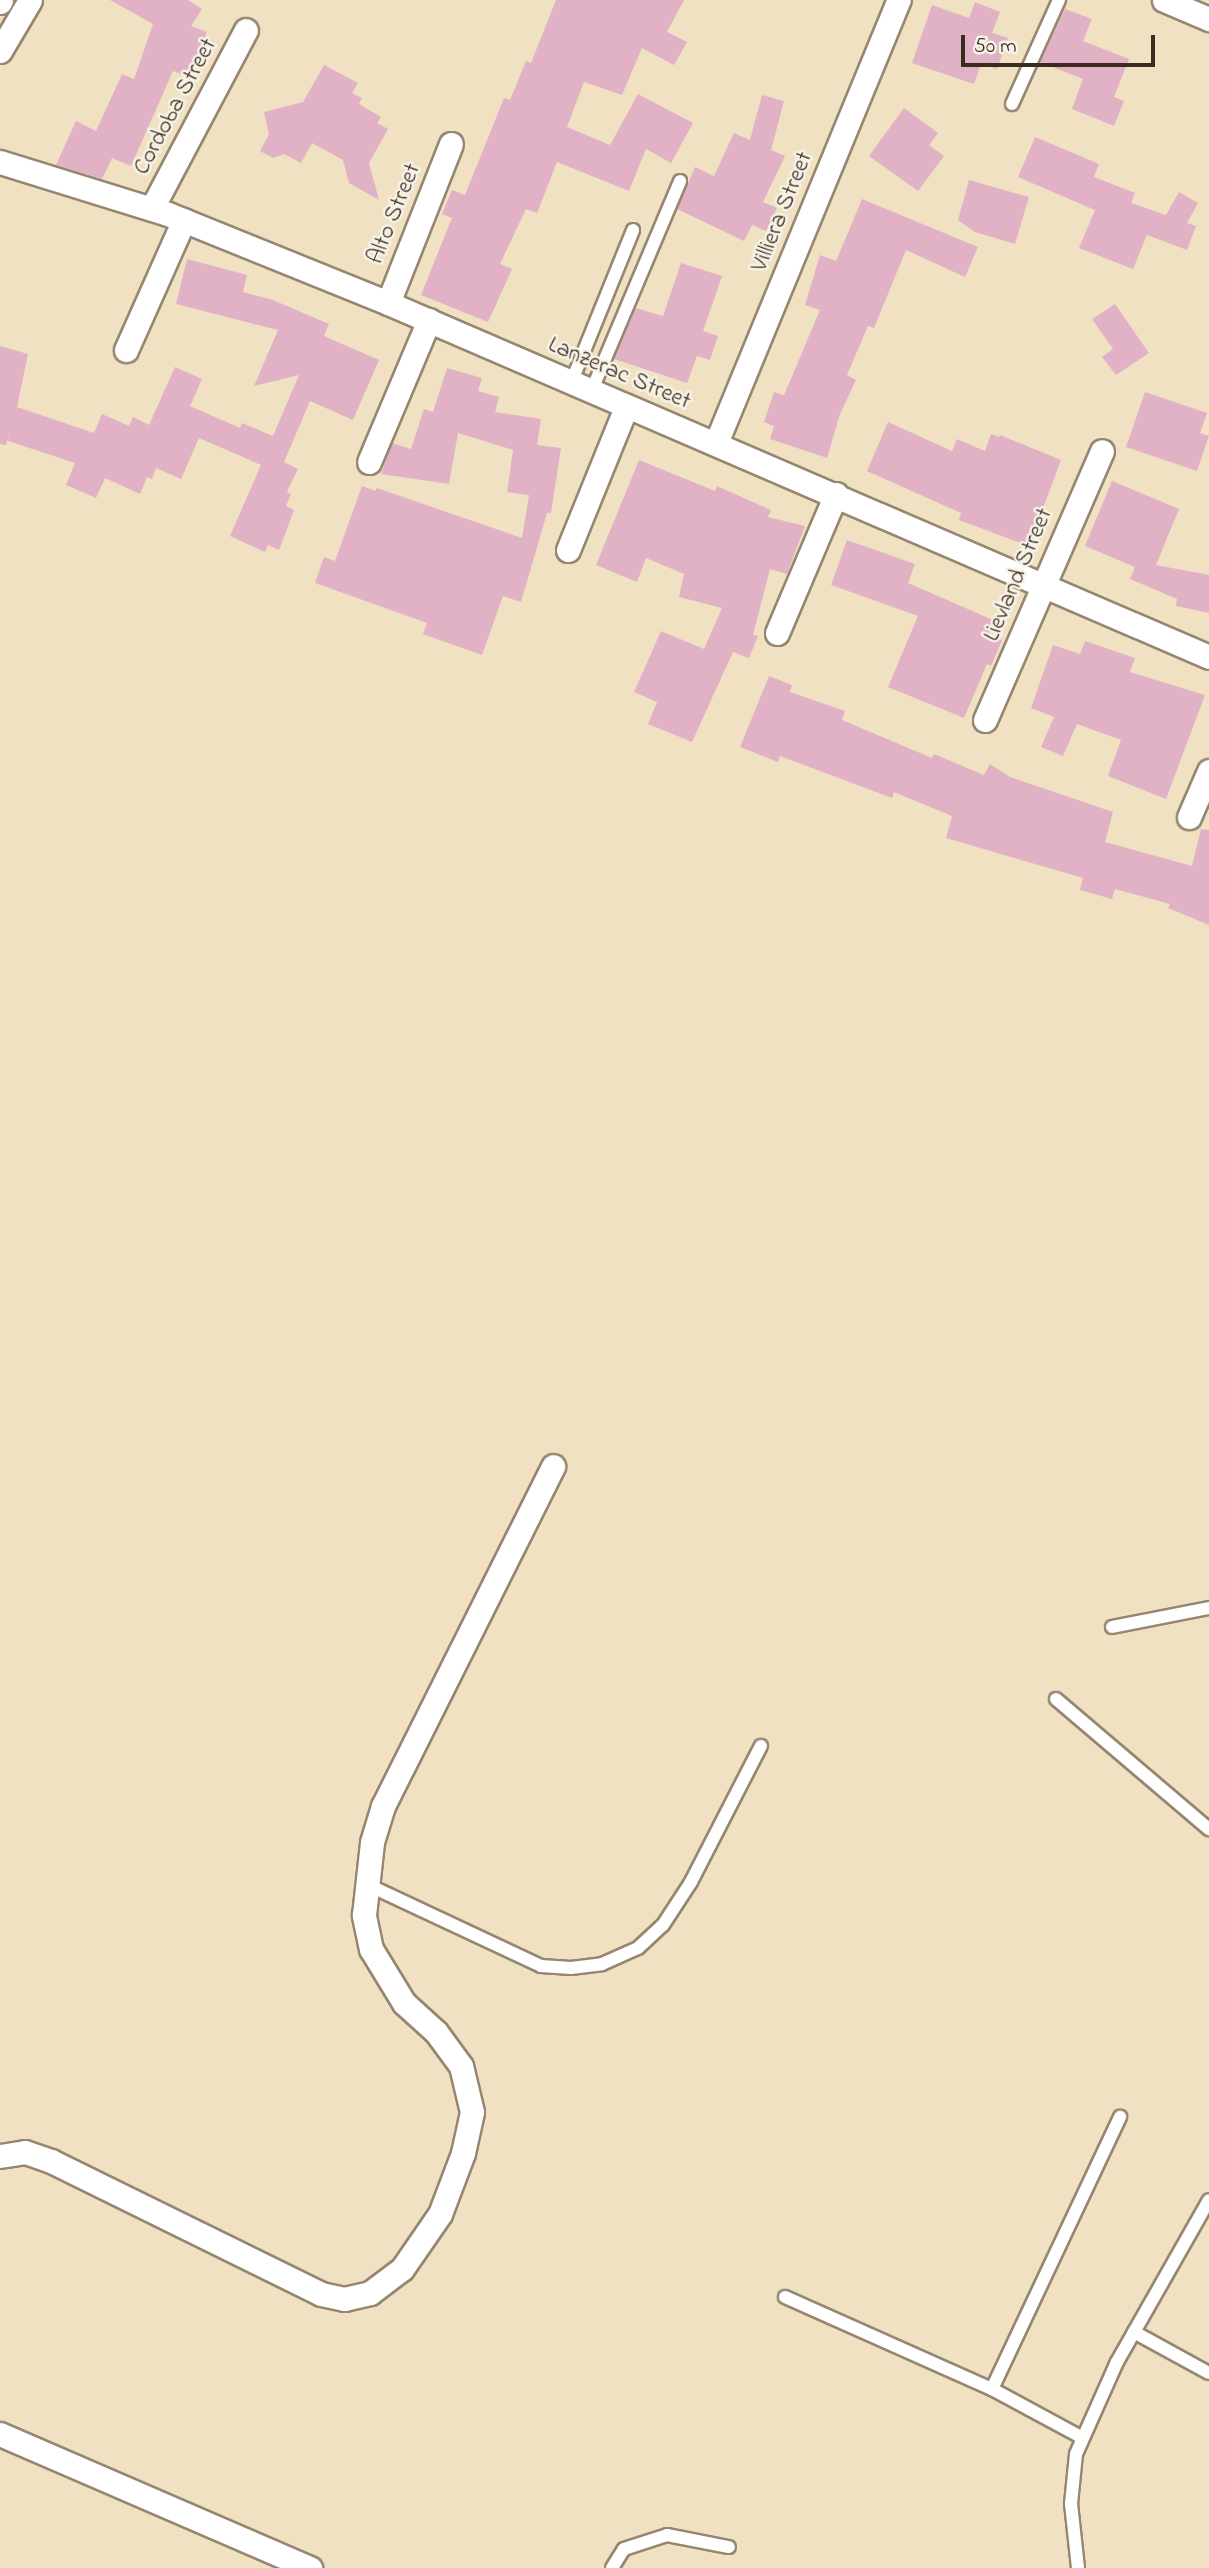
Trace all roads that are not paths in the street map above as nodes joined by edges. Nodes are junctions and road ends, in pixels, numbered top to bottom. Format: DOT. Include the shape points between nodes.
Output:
graph roads {
  1 [pos="30,0"];
  2 [pos="899,0"];
  3 [pos="1059,0"];
  4 [pos="1164,0"];
  5 [pos="1209,19"];
  6 [pos="246,30"];
  7 [pos="0,51"];
  8 [pos="1012,104"];
  9 [pos="450,144"];
  10 [pos="0,162"];
  11 [pos="680,181"];
  12 [pos="152,208"];
  13 [pos="184,220"];
  14 [pos="633,230"];
  15 [pos="388,303"];
  16 [pos="429,320"];
  17 [pos="126,350"];
  18 [pos="581,388"];
  19 [pos="626,407"];
  20 [pos="716,443"];
  21 [pos="1102,451"];
  22 [pos="369,461"];
  23 [pos="836,494"];
  24 [pos="568,550"];
  25 [pos="1043,585"];
  26 [pos="777,633"];
  27 [pos="1209,657"];
  28 [pos="985,720"];
  29 [pos="1209,771"];
  30 [pos="1189,817"];
  31 [pos="553,1466"];
  32 [pos="1209,1608"];
  33 [pos="1112,1627"];
  34 [pos="1056,1699"];
  35 [pos="761,1746"];
  36 [pos="1209,1829"];
  37 [pos="366,1884"];
  38 [pos="1120,2117"];
  39 [pos="0,2156"];
  40 [pos="1209,2200"];
  41 [pos="785,2297"];
  42 [pos="1134,2332"];
  43 [pos="1209,2373"];
  44 [pos="992,2389"];
  45 [pos="0,2434"];
  46 [pos="1083,2438"];
  47 [pos="729,2547"];
  48 [pos="310,2568"];
  49 [pos="612,2568"];
  50 [pos="1078,2568"];
  1 -- 7 [label="street"];
  2 -- 20 [label="street, Villiera Street"];
  3 -- 8 [label="lane"];
  4 -- 5 [label="street"];
  6 -- 12 [label="street, Cordoba Street"];
  9 -- 15 [label="street, Alto Street"];
  10 -- 12 [label="street, Lanzerac Street"];
  11 -- 18 [label="lane"];
  12 -- 13 [label="street, Lanzerac Street"];
  13 -- 15 [label="street, Lanzerac Street"];
  13 -- 17 [label="street"];
  14 -- 18 [label="lane"];
  15 -- 16 [label="street, Lanzerac Street"];
  16 -- 18 [label="street, Lanzerac Street"];
  16 -- 22 [label="street"];
  18 -- 19 [label="street, Lanzerac Street"];
  19 -- 20 [label="street, Lanzerac Street"];
  19 -- 24 [label="street"];
  20 -- 23 [label="street, Lanzerac Street"];
  21 -- 25 [label="street, Lievland Street"];
  23 -- 25 [label="street, Lanzerac Street"];
  23 -- 26 [label="street"];
  25 -- 27 [label="street, Lanzerac Street"];
  25 -- 28 [label="street, Lievland Street"];
  29 -- 30 [label="street"];
  31 -- 37 [label="street" via="383,1806"];
  32 -- 33 [label="lane"];
  34 -- 36 [label="lane"];
  35 -- 37 [label="lane" via="691,1882 663,1925 638,1948 602,1964 541,1966"];
  37 -- 39 [label="street" via="364,1915 371,1949 404,2003 436,2032 461,2066 472,2112 463,2154 440,2214 402,2269 388,2280 370,2293 344,2298 321,2294 51,2161 25,2152"];
  38 -- 44 [label="lane"];
  40 -- 42 [label="lane"];
  41 -- 44 [label="lane"];
  42 -- 43 [label="lane"];
  42 -- 46 [label="lane"];
  44 -- 46 [label="lane"];
  45 -- 48 [label="street"];
  46 -- 50 [label="lane" via="1076,2454 1071,2504"];
  47 -- 49 [label="lane" via="667,2535 624,2549"];
}
